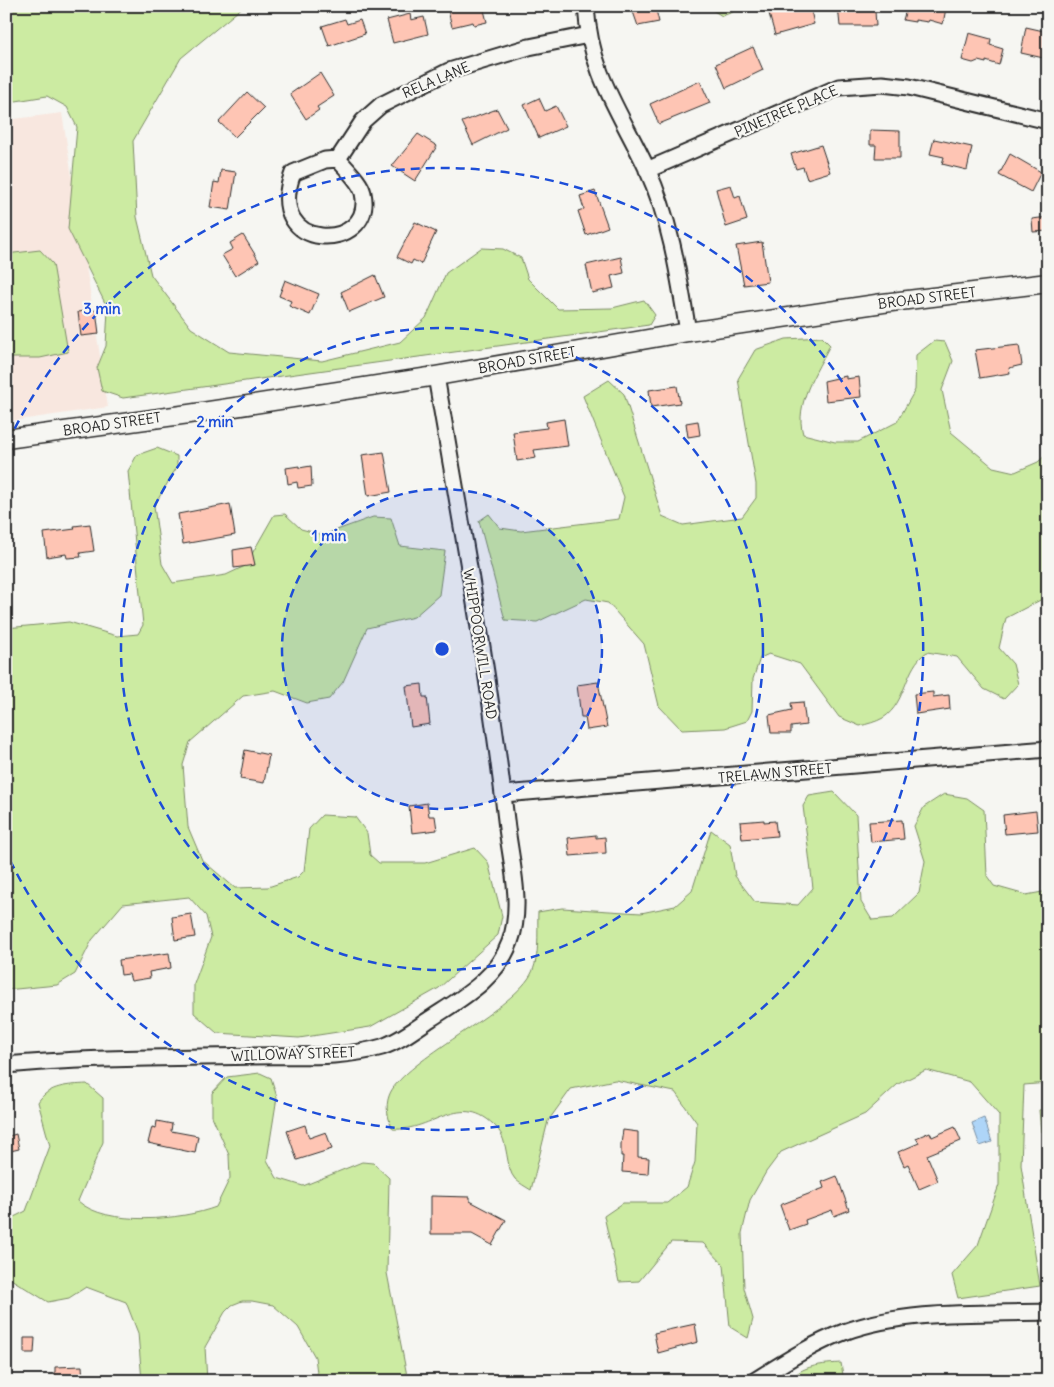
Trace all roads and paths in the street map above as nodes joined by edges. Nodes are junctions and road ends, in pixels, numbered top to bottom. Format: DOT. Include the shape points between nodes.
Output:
graph roads {
  1 [pos="586,6"];
  2 [pos="589,35"];
  3 [pos="1048,121"];
  4 [pos="338,159"];
  5 [pos="647,170"];
  6 [pos="1048,283"];
  7 [pos="688,332"];
  8 [pos="436,376"];
  9 [pos="6,439"];
  10 [pos="1048,749"];
  11 [pos="503,794"];
  12 [pos="517,914"];
  13 [pos="6,1065"];
  14 [pos="1048,1312"];
  15 [pos="754,1381"];
  1 -- 2 [label="street"];
  2 -- 4 [label="street, RELA LANE" via="529,47 449,71 389,101 363,121"];
  2 -- 5 [label="street" via="595,65"];
  3 -- 5 [label="street, PINETREE PLACE" via="909,87 882,84 839,87"];
  4 -- 4 [label="street" via="325,160 293,173 288,185 287,197 296,223 306,233 317,237 342,234 360,217 363,193"];
  5 -- 7 [label="street" via="666,218"];
  6 -- 7 [label="street, BROAD STREET"];
  7 -- 8 [label="street, BROAD STREET"];
  8 -- 9 [label="street, BROAD STREET"];
  8 -- 11 [label="street, WHIPPOORWILL ROAD"];
  10 -- 11 [label="street, TRELAWN STREET"];
  11 -- 12 [label="street, WHIPPOORWILL ROAD"];
  12 -- 13 [label="street, WILLOWAY STREET" via="510,943 500,962 478,987 384,1046 327,1056 173,1057"];
  14 -- 15 [label="street" via="898,1320 845,1332 796,1354"];
}
